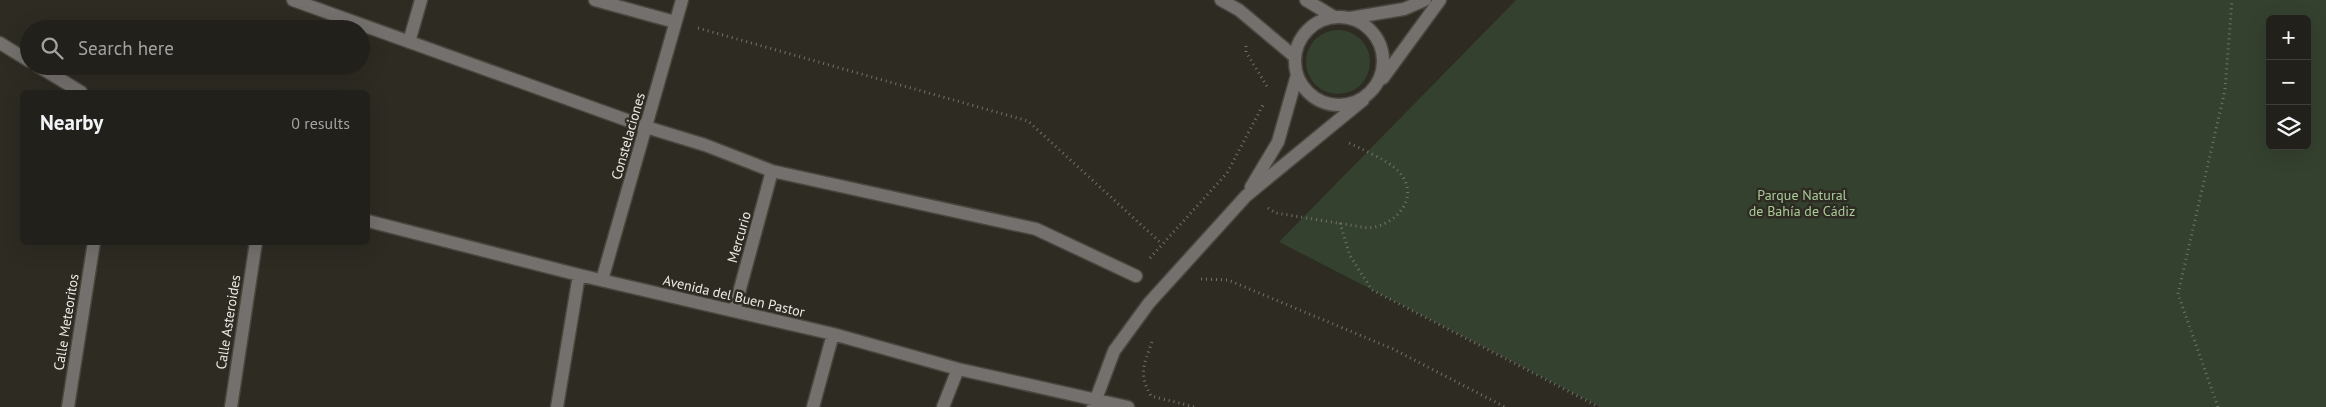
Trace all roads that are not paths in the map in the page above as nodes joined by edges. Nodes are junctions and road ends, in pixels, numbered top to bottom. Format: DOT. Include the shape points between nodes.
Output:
graph roads {
  1 [pos="293,0"];
  2 [pos="421,0"];
  3 [pos="595,0"];
  4 [pos="682,0"];
  5 [pos="1221,0"];
  6 [pos="1306,0"];
  7 [pos="1425,0"];
  8 [pos="1440,0"];
  9 [pos="1334,17"];
  10 [pos="1350,18"];
  11 [pos="348,20"];
  12 [pos="675,22"];
  13 [pos="370,28"];
  14 [pos="409,42"];
  15 [pos="0,43"];
  16 [pos="20,55"];
  17 [pos="1295,57"];
  18 [pos="53,75"];
  19 [pos="1297,75"];
  20 [pos="1377,86"];
  21 [pos="78,90"];
  22 [pos="1363,100"];
  23 [pos="646,127"];
  24 [pos="772,171"];
  25 [pos="1246,196"];
  26 [pos="370,222"];
  27 [pos="94,245"];
  28 [pos="256,245"];
  29 [pos="578,275"];
  30 [pos="1136,276"];
  31 [pos="602,280"];
  32 [pos="734,311"];
  33 [pos="833,334"];
  34 [pos="958,369"];
  35 [pos="1093,404"];
  36 [pos="68,407"];
  37 [pos="231,407"];
  38 [pos="557,407"];
  39 [pos="813,407"];
  40 [pos="943,407"];
  41 [pos="1128,407"];
  1 -- 11 [label="street"];
  2 -- 14 [label="street"];
  3 -- 12 [label="street"];
  4 -- 12 [label="street, Constelaciones"];
  5 -- 17 [label="street" via="1239,10"];
  6 -- 9 [label="street"];
  7 -- 10 [label="street" via="1404,9"];
  8 -- 20 [label="street"];
  9 -- 10 [label="street"];
  9 -- 17 [label="street" via="1307,30"];
  10 -- 20 [label="street" via="1363,23 1381,45 1384,59"];
  12 -- 23 [label="street, Constelaciones"];
  13 -- 14 [label="street"];
  14 -- 23 [label="street"];
  15 -- 16 [label="street"];
  17 -- 19 [label="street"];
  18 -- 21 [label="street"];
  19 -- 22 [label="street" via="1312,97 1324,103 1337,106"];
  19 -- 25 [label="street" via="1278,142"];
  20 -- 22 [label="street"];
  22 -- 25 [label="street"];
  23 -- 24 [label="street"];
  23 -- 31 [label="street, Constelaciones"];
  24 -- 30 [label="street" via="1036,229"];
  24 -- 32 [label="street, Mercurio"];
  25 -- 35 [label="street" via="1149,303 1114,351"];
  26 -- 29 [label="street, Avenida del Buen Pastor"];
  27 -- 36 [label="street, Calle Meteoritos"];
  28 -- 37 [label="street, Calle Asteroides"];
  29 -- 31 [label="street, Avenida del Buen Pastor"];
  29 -- 38 [label="street"];
  31 -- 32 [label="street, Avenida del Buen Pastor"];
  32 -- 33 [label="street, Avenida del Buen Pastor"];
  33 -- 34 [label="street, Avenida del Buen Pastor"];
  33 -- 39 [label="street"];
  34 -- 35 [label="street, Avenida del Buen Pastor"];
  34 -- 40 [label="street"];
  35 -- 41 [label="street, Avenida del Buen Pastor"];
}
